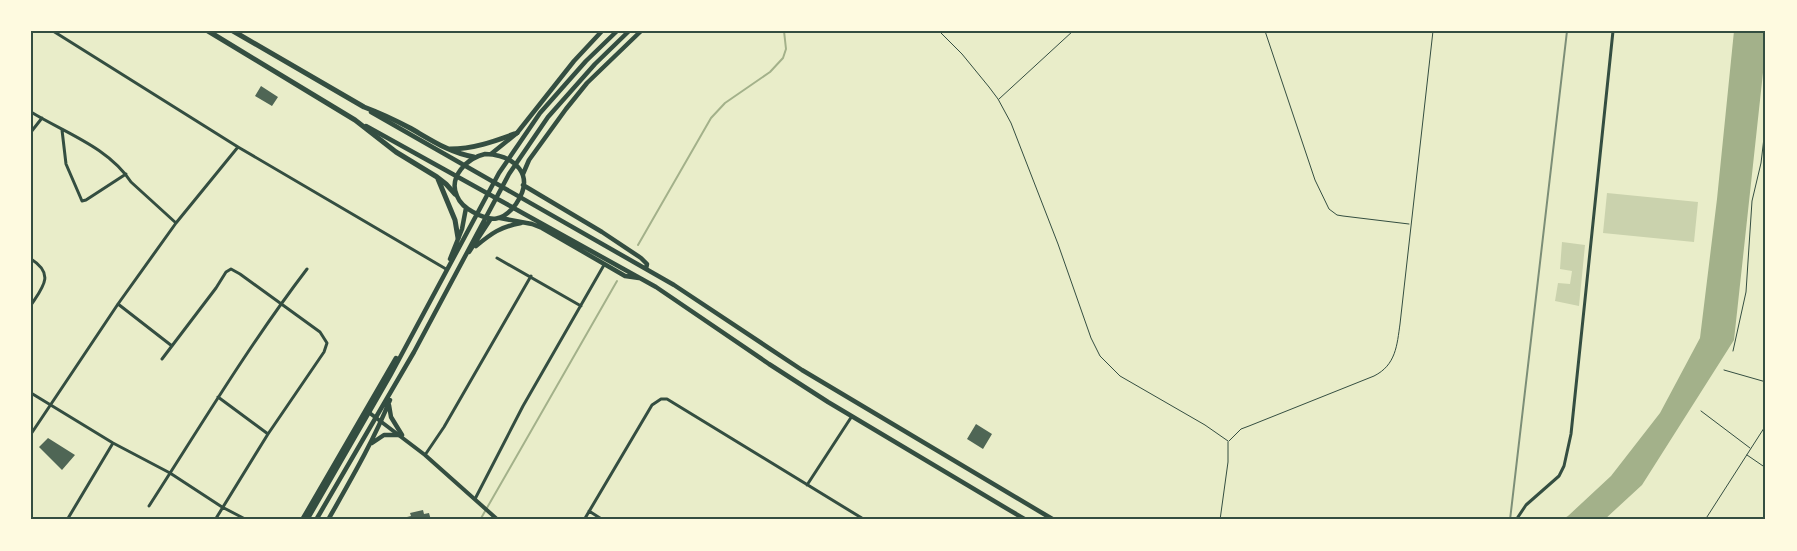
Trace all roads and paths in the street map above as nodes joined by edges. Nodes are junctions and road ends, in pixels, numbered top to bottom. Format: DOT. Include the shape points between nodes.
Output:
graph roads {
  1 [pos="53,31"];
  2 [pos="208,31"];
  3 [pos="233,31"];
  4 [pos="602,31"];
  5 [pos="616,31"];
  6 [pos="629,31"];
  7 [pos="642,31"];
  8 [pos="939,31"];
  9 [pos="1073,31"];
  10 [pos="1265,31"];
  11 [pos="1433,31"];
  12 [pos="1613,31"];
  13 [pos="998,99"];
  14 [pos="364,108"];
  15 [pos="31,112"];
  16 [pos="42,118"];
  17 [pos="355,120"];
  18 [pos="1766,121"];
  19 [pos="62,129"];
  20 [pos="31,132"];
  21 [pos="517,133"];
  22 [pos="238,147"];
  23 [pos="446,149"];
  24 [pos="490,154"];
  25 [pos="474,157"];
  26 [pos="126,174"];
  27 [pos="522,174"];
  28 [pos="436,176"];
  29 [pos="523,185"];
  30 [pos="456,194"];
  31 [pos="466,208"];
  32 [pos="500,218"];
  33 [pos="490,220"];
  34 [pos="526,222"];
  35 [pos="176,223"];
  36 [pos="1411,224"];
  37 [pos="458,238"];
  38 [pos="471,250"];
  39 [pos="498,258"];
  40 [pos="31,259"];
  41 [pos="604,265"];
  42 [pos="307,269"];
  43 [pos="446,269"];
  44 [pos="646,270"];
  45 [pos="531,276"];
  46 [pos="640,278"];
  47 [pos="31,304"];
  48 [pos="118,304"];
  49 [pos="280,304"];
  50 [pos="581,306"];
  51 [pos="172,346"];
  52 [pos="1733,351"];
  53 [pos="162,358"];
  54 [pos="1724,370"];
  55 [pos="1766,382"];
  56 [pos="31,394"];
  57 [pos="218,397"];
  58 [pos="389,401"];
  59 [pos="50,405"];
  60 [pos="366,410"];
  61 [pos="1701,411"];
  62 [pos="852,416"];
  63 [pos="382,422"];
  64 [pos="1766,425"];
  65 [pos="31,434"];
  66 [pos="268,434"];
  67 [pos="402,436"];
  68 [pos="1228,441"];
  69 [pos="113,443"];
  70 [pos="371,444"];
  71 [pos="1750,449"];
  72 [pos="425,455"];
  73 [pos="1746,455"];
  74 [pos="1766,468"];
  75 [pos="170,473"];
  76 [pos="806,485"];
  77 [pos="476,500"];
  78 [pos="149,506"];
  79 [pos="222,507"];
  80 [pos="589,511"];
  81 [pos="496,519"];
  82 [pos="67,520"];
  83 [pos="215,520"];
  84 [pos="246,520"];
  85 [pos="302,520"];
  86 [pos="307,520"];
  87 [pos="316,520"];
  88 [pos="328,520"];
  89 [pos="584,520"];
  90 [pos="602,520"];
  91 [pos="865,520"];
  92 [pos="1026,520"];
  93 [pos="1054,520"];
  94 [pos="1220,520"];
  95 [pos="1516,520"];
  96 [pos="1705,520"];
  1 -- 22 [label="street"];
  2 -- 17 [label="highway"];
  3 -- 14 [label="highway"];
  4 -- 21 [label="main road" via="574,60"];
  5 -- 86 [label="main road" via="540,113 499,173 390,376"];
  6 -- 87 [label="main road" via="548,117 509,174 414,352"];
  7 -- 27 [label="main road" via="587,83"];
  8 -- 13 [label="lane"];
  9 -- 13 [label="lane"];
  10 -- 36 [label="lane" via="1315,180 1329,209 1337,215"];
  11 -- 36 [label="lane"];
  12 -- 95 [label="street" via="1571,434 1559,476 1526,505"];
  13 -- 68 [label="lane" via="1020,143 1095,348 1120,376"];
  14 -- 23 [label="highway" via="384,115"];
  14 -- 44 [label="main road"];
  15 -- 16 [label="street"];
  16 -- 19 [label="street"];
  16 -- 20 [label="street"];
  17 -- 28 [label="highway" via="396,152"];
  17 -- 46 [label="main road"];
  18 -- 52 [label="lane" via="1752,201 1746,292"];
  19 -- 26 [label="street" via="88,142"];
  19 -- 26 [label="street" via="66,164 82,201"];
  21 -- 23 [label="highway" via="475,147"];
  21 -- 24 [label="main road"];
  22 -- 35 [label="street"];
  22 -- 43 [label="street"];
  23 -- 25 [label="highway"];
  24 -- 25 [label="main road"];
  24 -- 27 [label="main road" via="510,159"];
  25 -- 30 [label="main road" via="460,170"];
  26 -- 35 [label="street"];
  27 -- 29 [label="main road"];
  28 -- 30 [label="highway"];
  28 -- 37 [label="highway" via="453,212"];
  29 -- 32 [label="main road" via="516,204"];
  29 -- 44 [label="main road" via="633,253 648,264"];
  30 -- 31 [label="main road"];
  31 -- 33 [label="main road"];
  31 -- 37 [label="main road"];
  32 -- 33 [label="main road"];
  32 -- 34 [label="main road"];
  33 -- 38 [label="main road"];
  34 -- 38 [label="main road" via="493,232"];
  34 -- 41 [label="main road" via="557,236"];
  35 -- 48 [label="street"];
  36 -- 68 [label="lane" via="1400,324 1389,365 1374,376 1241,429"];
  37 -- 43 [label="main road"];
  38 -- 58 [label="main road" via="406,361"];
  39 -- 45 [label="street"];
  40 -- 47 [label="street" via="45,274 44,285"];
  41 -- 46 [label="main road" via="625,276"];
  41 -- 50 [label="street"];
  42 -- 49 [label="street"];
  43 -- 60 [label="main road"];
  44 -- 93 [label="main road" via="802,370"];
  45 -- 50 [label="street"];
  45 -- 72 [label="street"];
  46 -- 62 [label="main road"];
  48 -- 51 [label="street"];
  48 -- 59 [label="street"];
  49 -- 51 [label="street" via="231,270 226,272"];
  49 -- 57 [label="street"];
  49 -- 66 [label="street" via="320,332 327,343"];
  50 -- 77 [label="street" via="522,406"];
  51 -- 53 [label="street"];
  54 -- 55 [label="lane"];
  56 -- 59 [label="street"];
  57 -- 66 [label="street"];
  57 -- 75 [label="street"];
  58 -- 63 [label="main road"];
  58 -- 67 [label="main road" via="391,417"];
  59 -- 65 [label="street"];
  59 -- 69 [label="street"];
  60 -- 63 [label="street"];
  60 -- 85 [label="main road"];
  61 -- 71 [label="lane"];
  62 -- 76 [label="street"];
  62 -- 92 [label="main road"];
  63 -- 67 [label="street"];
  63 -- 70 [label="main road"];
  64 -- 71 [label="lane"];
  66 -- 79 [label="street"];
  67 -- 70 [label="main road" via="384,435"];
  67 -- 72 [label="street"];
  68 -- 94 [label="lane"];
  69 -- 75 [label="street"];
  69 -- 82 [label="street"];
  70 -- 88 [label="main road"];
  71 -- 73 [label="lane"];
  72 -- 77 [label="street"];
  73 -- 74 [label="lane"];
  73 -- 96 [label="lane"];
  75 -- 78 [label="street"];
  75 -- 79 [label="street"];
  76 -- 80 [label="street" via="671,400 661,399 652,405"];
  76 -- 91 [label="street"];
  77 -- 81 [label="street"];
  79 -- 83 [label="street"];
  79 -- 84 [label="street"];
  80 -- 89 [label="street"];
  80 -- 90 [label="street"];
}
